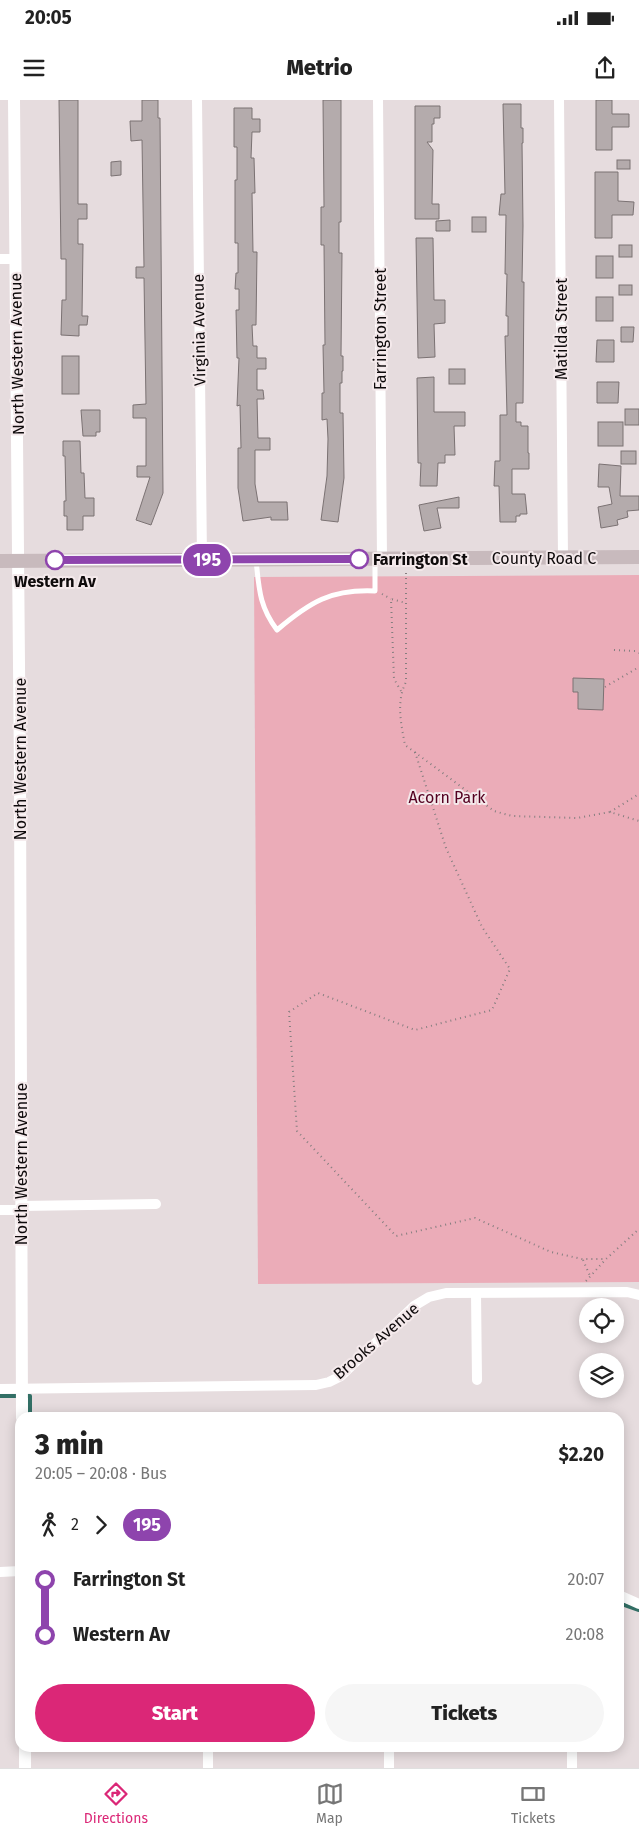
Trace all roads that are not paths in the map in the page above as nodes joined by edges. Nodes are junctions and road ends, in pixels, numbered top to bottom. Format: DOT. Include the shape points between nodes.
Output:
graph roads {
  1 [pos="14,100"];
  2 [pos="197,100"];
  3 [pos="378,100"];
  4 [pos="560,100"];
  5 [pos="0,259"];
  6 [pos="16,259"];
  7 [pos="639,557"];
  8 [pos="563,558"];
  9 [pos="256,559"];
  10 [pos="379,559"];
  11 [pos="0,560"];
  12 [pos="202,560"];
  13 [pos="19,561"];
  14 [pos="156,1204"];
  15 [pos="21,1208"];
  16 [pos="0,1210"];
  17 [pos="476,1293"];
  18 [pos="639,1295"];
  19 [pos="477,1380"];
  20 [pos="0,1388"];
  21 [pos="22,1388"];
  22 [pos="22,1412"];
  23 [pos="15,1571"];
  24 [pos="0,1572"];
  25 [pos="624,1597"];
  26 [pos="639,1604"];
  27 [pos="25,1752"];
  28 [pos="208,1752"];
  29 [pos="389,1752"];
  30 [pos="572,1752"];
  31 [pos="25,1768"];
  32 [pos="208,1768"];
  33 [pos="389,1768"];
  34 [pos="572,1768"];
  1 -- 6 [label="street, North Western Avenue"];
  2 -- 12 [label="street, Virginia Avenue"];
  3 -- 10 [label="street, Farrington Street"];
  4 -- 8 [label="street, Matilda Street"];
  5 -- 6 [label="street"];
  6 -- 13 [label="street, North Western Avenue"];
  7 -- 8 [label="main road, County Road C"];
  8 -- 10 [label="main road, County Road C"];
  9 -- 10 [label="main road, County Road C"];
  9 -- 10 [label="lane" via="264,609 277,630 299,611 337,593 375,591"];
  9 -- 12 [label="main road, County Road C"];
  11 -- 13 [label="main road, County Road C"];
  12 -- 13 [label="main road, County Road C"];
  13 -- 15 [label="street, North Western Avenue"];
  14 -- 15 [label="street"];
  15 -- 16 [label="street"];
  15 -- 21 [label="street, North Western Avenue"];
  17 -- 18 [label="street, Brooks Avenue" via="627,1292"];
  17 -- 19 [label="street"];
  17 -- 21 [label="street, Brooks Avenue" via="429,1297 414,1306 346,1371 329,1382 316,1385"];
  20 -- 21 [label="street, Brooks Avenue"];
  21 -- 22 [label="street, North Western Avenue"];
  23 -- 24 [label="street"];
  25 -- 26 [label="street"];
  27 -- 31 [label="street"];
  28 -- 32 [label="street"];
  29 -- 33 [label="street"];
  30 -- 34 [label="street"];
}
